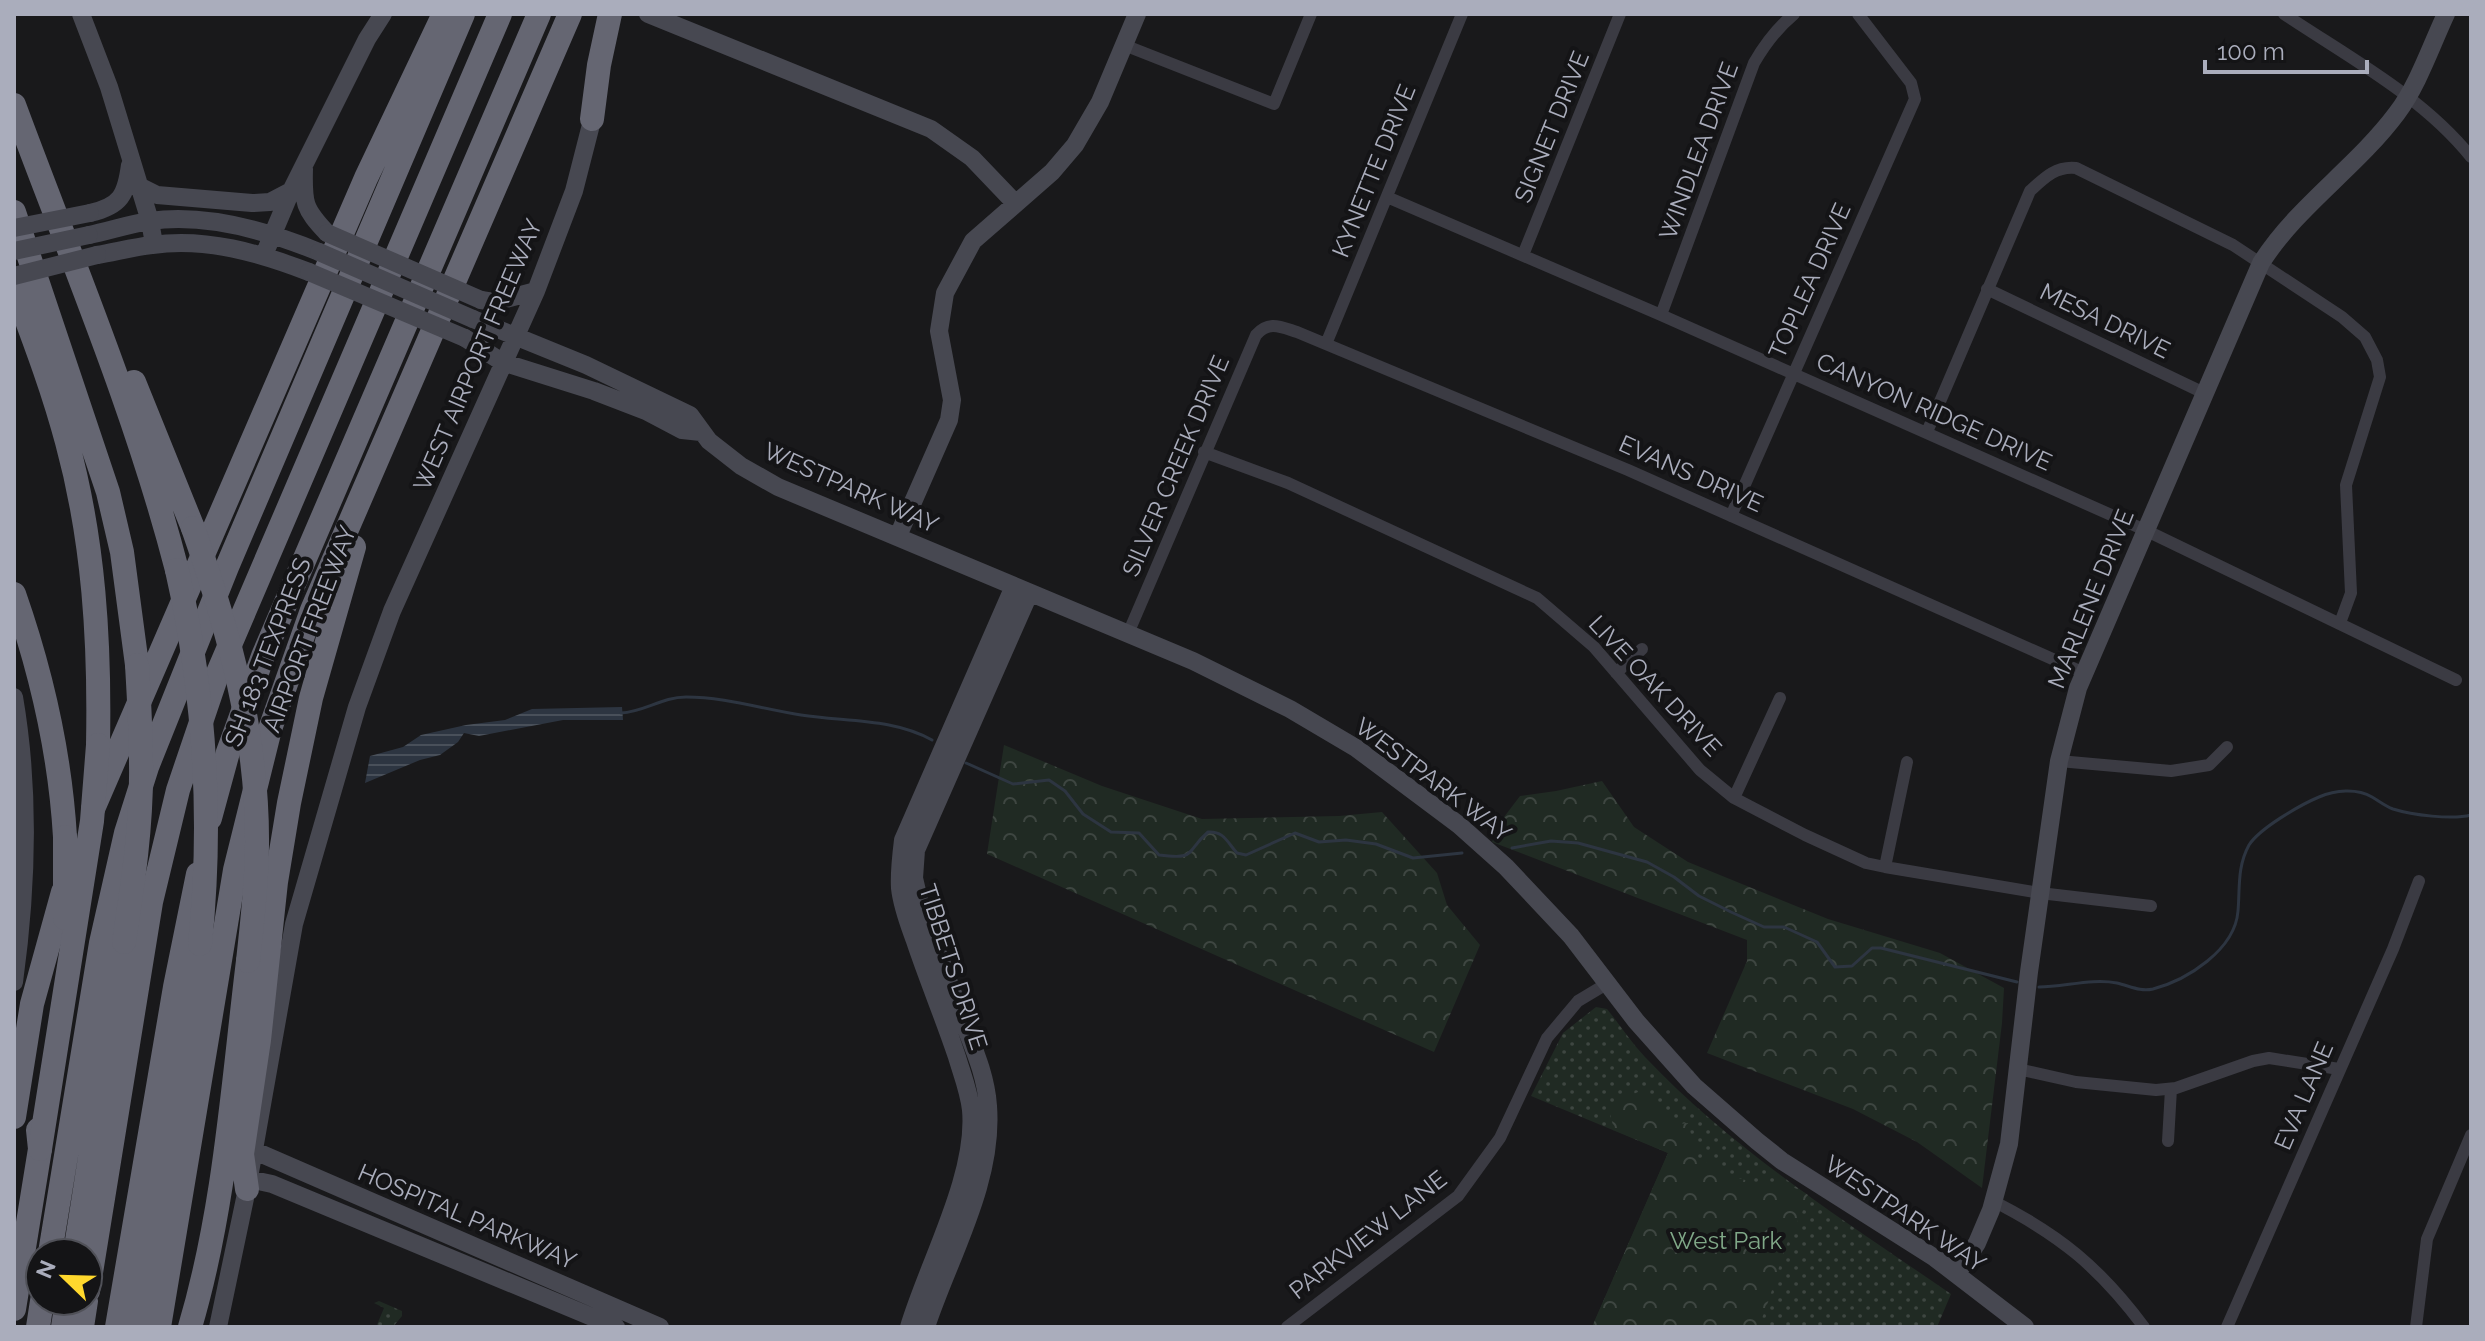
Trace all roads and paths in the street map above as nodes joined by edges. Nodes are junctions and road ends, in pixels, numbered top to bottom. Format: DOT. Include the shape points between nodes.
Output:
graph roads {
  1 [pos="81,14"];
  2 [pos="383,14"];
  3 [pos="444,14"];
  4 [pos="463,14"];
  5 [pos="500,14"];
  6 [pos="539,14"];
  7 [pos="570,14"];
  8 [pos="610,14"];
  9 [pos="621,14"];
  10 [pos="648,14"];
  11 [pos="1137,14"];
  12 [pos="1311,14"];
  13 [pos="1462,14"];
  14 [pos="1620,14"];
  15 [pos="1794,14"];
  16 [pos="1858,14"];
  17 [pos="2284,14"];
  18 [pos="2446,14"];
  19 [pos="1124,45"];
  20 [pos="2407,96"];
  21 [pos="17,114"];
  22 [pos="592,119"];
  23 [pos="2471,157"];
  24 [pos="131,158"];
  25 [pos="304,166"];
  26 [pos="139,186"];
  27 [pos="291,191"];
  28 [pos="1387,197"];
  29 [pos="1015,203"];
  30 [pos="14,212"];
  31 [pos="150,221"];
  32 [pos="14,228"];
  33 [pos="272,236"];
  34 [pos="154,244"];
  35 [pos="14,251"];
  36 [pos="264,255"];
  37 [pos="1523,255"];
  38 [pos="2261,263"];
  39 [pos="14,276"];
  40 [pos="14,286"];
  41 [pos="1987,289"];
  42 [pos="536,291"];
  43 [pos="1661,315"];
  44 [pos="1276,325"];
  45 [pos="514,335"];
  46 [pos="1326,344"];
  47 [pos="502,362"];
  48 [pos="1794,373"];
  49 [pos="2204,393"];
  50 [pos="701,432"];
  51 [pos="1927,432"];
  52 [pos="1204,452"];
  53 [pos="358,505"];
  54 [pos="1731,516"];
  55 [pos="2145,530"];
  56 [pos="898,536"];
  57 [pos="1021,590"];
  58 [pos="14,594"];
  59 [pos="2340,623"];
  60 [pos="1127,636"];
  61 [pos="1642,649"];
  62 [pos="1616,673"];
  63 [pos="2084,673"];
  64 [pos="2456,680"];
  65 [pos="14,697"];
  66 [pos="1780,698"];
  67 [pos="2227,747"];
  68 [pos="2059,761"];
  69 [pos="1907,762"];
  70 [pos="1734,798"];
  71 [pos="1885,867"];
  72 [pos="2419,881"];
  73 [pos="2040,893"];
  74 [pos="2151,906"];
  75 [pos="920,929"];
  76 [pos="14,982"];
  77 [pos="1608,983"];
  78 [pos="978,1059"];
  79 [pos="960,1066"];
  80 [pos="2018,1069"];
  81 [pos="2339,1069"];
  82 [pos="2171,1089"];
  83 [pos="14,1117"];
  84 [pos="980,1128"];
  85 [pos="2471,1135"];
  86 [pos="2168,1141"];
  87 [pos="40,1149"];
  88 [pos="255,1151"];
  89 [pos="248,1184"];
  90 [pos="1993,1201"];
  91 [pos="53,1237"];
  92 [pos="78,1237"];
  93 [pos="97,1237"];
  94 [pos="938,1271"];
  95 [pos="1957,1274"];
  96 [pos="14,1309"];
  97 [pos="117,1327"];
  98 [pos="135,1327"];
  99 [pos="159,1327"];
  100 [pos="190,1327"];
  101 [pos="218,1327"];
  102 [pos="616,1327"];
  103 [pos="660,1327"];
  104 [pos="909,1327"];
  105 [pos="926,1327"];
  106 [pos="1287,1327"];
  107 [pos="2025,1327"];
  108 [pos="2144,1327"];
  109 [pos="2227,1327"];
  110 [pos="2416,1327"];
  1 -- 24 [label="main road"];
  2 -- 25 [label="main road"];
  3 -- 83 [label="highway" via="366,178 78,839 32,1004"];
  4 -- 91 [label="highway" via="147,767 106,916"];
  5 -- 93 [label="highway, SH 183 TEXPRESS" via="194,737 151,902"];
  6 -- 97 [label="highway, SH 183 TEXPRESS" via="263,656 228,752 191,903"];
  7 -- 53 [label="highway, AIRPORT FREEWAY"];
  8 -- 22 [label="highway"];
  9 -- 22 [label="main road, WEST AIRPORT FREEWAY"];
  10 -- 29 [label="main road" via="931,129 972,158"];
  11 -- 19 [label="main road"];
  12 -- 19 [label="street" via="1274,104"];
  13 -- 28 [label="street, KYNETTE DRIVE"];
  14 -- 37 [label="street, SIGNET DRIVE"];
  15 -- 43 [label="street, WINDLEA DRIVE" via="1754,63"];
  16 -- 48 [label="street, TOPLEA DRIVE" via="1911,83 1915,99"];
  17 -- 20 [label="street"];
  18 -- 20 [label="main road, MARLENE DRIVE"];
  19 -- 29 [label="main road" via="1075,145"];
  20 -- 23 [label="street"];
  20 -- 38 [label="main road, MARLENE DRIVE" via="2359,158 2279,235"];
  21 -- 98 [label="highway, bridge" via="137,436 177,570 192,640 206,763 207,855 200,944"];
  21 -- 100 [label="highway, bridge" via="39,142 193,528 239,679 253,772 257,847 248,961 220,1185"];
  22 -- 42 [label="main road, WEST AIRPORT FREEWAY" via="574,191"];
  24 -- 26 [label="main road"];
  24 -- 32 [label="main road, bridge" via="127,185 117,203"];
  25 -- 27 [label="main road"];
  25 -- 42 [label="main road, bridge" via="308,212 327,233 481,300 494,302"];
  26 -- 27 [label="main road" via="157,195 252,203 270,202"];
  26 -- 31 [label="main road"];
  27 -- 33 [label="main road"];
  28 -- 37 [label="street, CANYON RIDGE DRIVE"];
  28 -- 46 [label="street, KYNETTE DRIVE"];
  29 -- 56 [label="main road" via="973,241 945,293 939,331 952,400 949,420"];
  30 -- 92 [label="highway, bridge" via="108,492 137,665 142,765 134,877"];
  31 -- 33 [label="main road, WESTPARK WAY" via="199,220"];
  31 -- 34 [label="main road"];
  31 -- 35 [label="main road, WESTPARK WAY, bridge"];
  33 -- 36 [label="main road"];
  33 -- 45 [label="main road, WESTPARK WAY, bridge"];
  34 -- 36 [label="main road, WESTPARK WAY"];
  34 -- 39 [label="main road, WESTPARK WAY, bridge"];
  36 -- 47 [label="main road, WESTPARK WAY, bridge" via="465,338"];
  37 -- 43 [label="street, CANYON RIDGE DRIVE"];
  38 -- 41 [label="street" via="2076,168 2064,167 2030,191"];
  38 -- 49 [label="main road, MARLENE DRIVE"];
  38 -- 59 [label="street" via="2342,317 2365,337 2377,360 2375,398 2346,485 2351,593"];
  40 -- 87 [label="highway, bridge" via="67,442 82,513 100,671 92,821"];
  41 -- 49 [label="street, MESA DRIVE"];
  41 -- 51 [label="street"];
  42 -- 45 [label="main road, WEST AIRPORT FREEWAY"];
  43 -- 48 [label="street, CANYON RIDGE DRIVE"];
  44 -- 46 [label="street, EVANS DRIVE"];
  44 -- 52 [label="street, SILVER CREEK DRIVE" via="1256,335"];
  45 -- 47 [label="main road, WEST AIRPORT FREEWAY"];
  45 -- 50 [label="main road, WESTPARK WAY" via="690,415"];
  46 -- 54 [label="street, EVANS DRIVE"];
  47 -- 50 [label="main road, WESTPARK WAY" via="594,391 682,430"];
  47 -- 88 [label="main road, WEST AIRPORT FREEWAY" via="392,611 357,707 294,924"];
  48 -- 51 [label="street, CANYON RIDGE DRIVE"];
  48 -- 54 [label="street, TOPLEA DRIVE"];
  49 -- 55 [label="main road, MARLENE DRIVE"];
  50 -- 56 [label="main road, WESTPARK WAY" via="741,466 778,487"];
  51 -- 55 [label="street, CANYON RIDGE DRIVE"];
  52 -- 60 [label="street, SILVER CREEK DRIVE"];
  52 -- 62 [label="street, LIVE OAK DRIVE" via="1288,483 1537,598"];
  53 -- 89 [label="highway" via="354,550 311,698 276,882 242,1154"];
  53 -- 99 [label="highway, AIRPORT FREEWAY" via="288,676 248,815"];
  54 -- 63 [label="street, EVANS DRIVE"];
  55 -- 59 [label="street, CANYON RIDGE DRIVE"];
  55 -- 63 [label="main road, MARLENE DRIVE"];
  56 -- 57 [label="main road, WESTPARK WAY"];
  57 -- 60 [label="main road, WESTPARK WAY"];
  57 -- 75 [label="main road, TIBBETS DRIVE" via="920,819 903,840 900,891"];
  58 -- 87 [label="highway, bridge" via="46,697 65,837 65,923 37,1122"];
  59 -- 64 [label="street, CANYON RIDGE DRIVE"];
  60 -- 77 [label="main road, WESTPARK WAY" via="1225,676 1356,748 1506,867"];
  61 -- 62 [label="street"];
  62 -- 70 [label="street, LIVE OAK DRIVE" via="1700,770"];
  63 -- 68 [label="main road, MARLENE DRIVE"];
  65 -- 76 [label="main road" via="24,847"];
  66 -- 70 [label="street"];
  67 -- 68 [label="street" via="2209,765 2171,771"];
  68 -- 73 [label="main road, MARLENE DRIVE"];
  69 -- 71 [label="street"];
  70 -- 71 [label="street, LIVE OAK DRIVE" via="1866,863"];
  71 -- 73 [label="street, LIVE OAK DRIVE"];
  72 -- 81 [label="street, EVA LANE"];
  73 -- 74 [label="street, LIVE OAK DRIVE"];
  73 -- 80 [label="main road, MARLENE DRIVE"];
  75 -- 78 [label="main road, TIBBETS DRIVE"];
  75 -- 79 [label="main road, TIBBETS DRIVE" via="927,980"];
  77 -- 95 [label="main road, WESTPARK WAY" via="1694,1086 1757,1141"];
  77 -- 106 [label="street, PARKVIEW LANE" via="1578,1001 1547,1038 1500,1138 1458,1196"];
  78 -- 79 [label="main road"];
  78 -- 84 [label="main road, TIBBETS DRIVE" via="988,1105"];
  79 -- 84 [label="main road, TIBBETS DRIVE"];
  80 -- 82 [label="street" via="2076,1082"];
  80 -- 90 [label="main road, MARLENE DRIVE" via="2009,1144"];
  81 -- 82 [label="street" via="2269,1058"];
  81 -- 109 [label="street, EVA LANE"];
  82 -- 86 [label="street"];
  84 -- 94 [label="main road, TIBBETS DRIVE" via="979,1179"];
  85 -- 110 [label="street" via="2427,1239"];
  87 -- 96 [label="highway"];
  88 -- 89 [label="main road"];
  88 -- 103 [label="main road, HOSPITAL PARKWAY"];
  89 -- 101 [label="main road"];
  89 -- 102 [label="main road, HOSPITAL PARKWAY" via="272,1184"];
  90 -- 95 [label="main road, MARLENE DRIVE" via="1977,1243"];
  90 -- 108 [label="street" via="2060,1239"];
  94 -- 104 [label="main road, TIBBETS DRIVE"];
  94 -- 105 [label="main road, TIBBETS DRIVE"];
  95 -- 107 [label="main road, WESTPARK WAY"];
}
